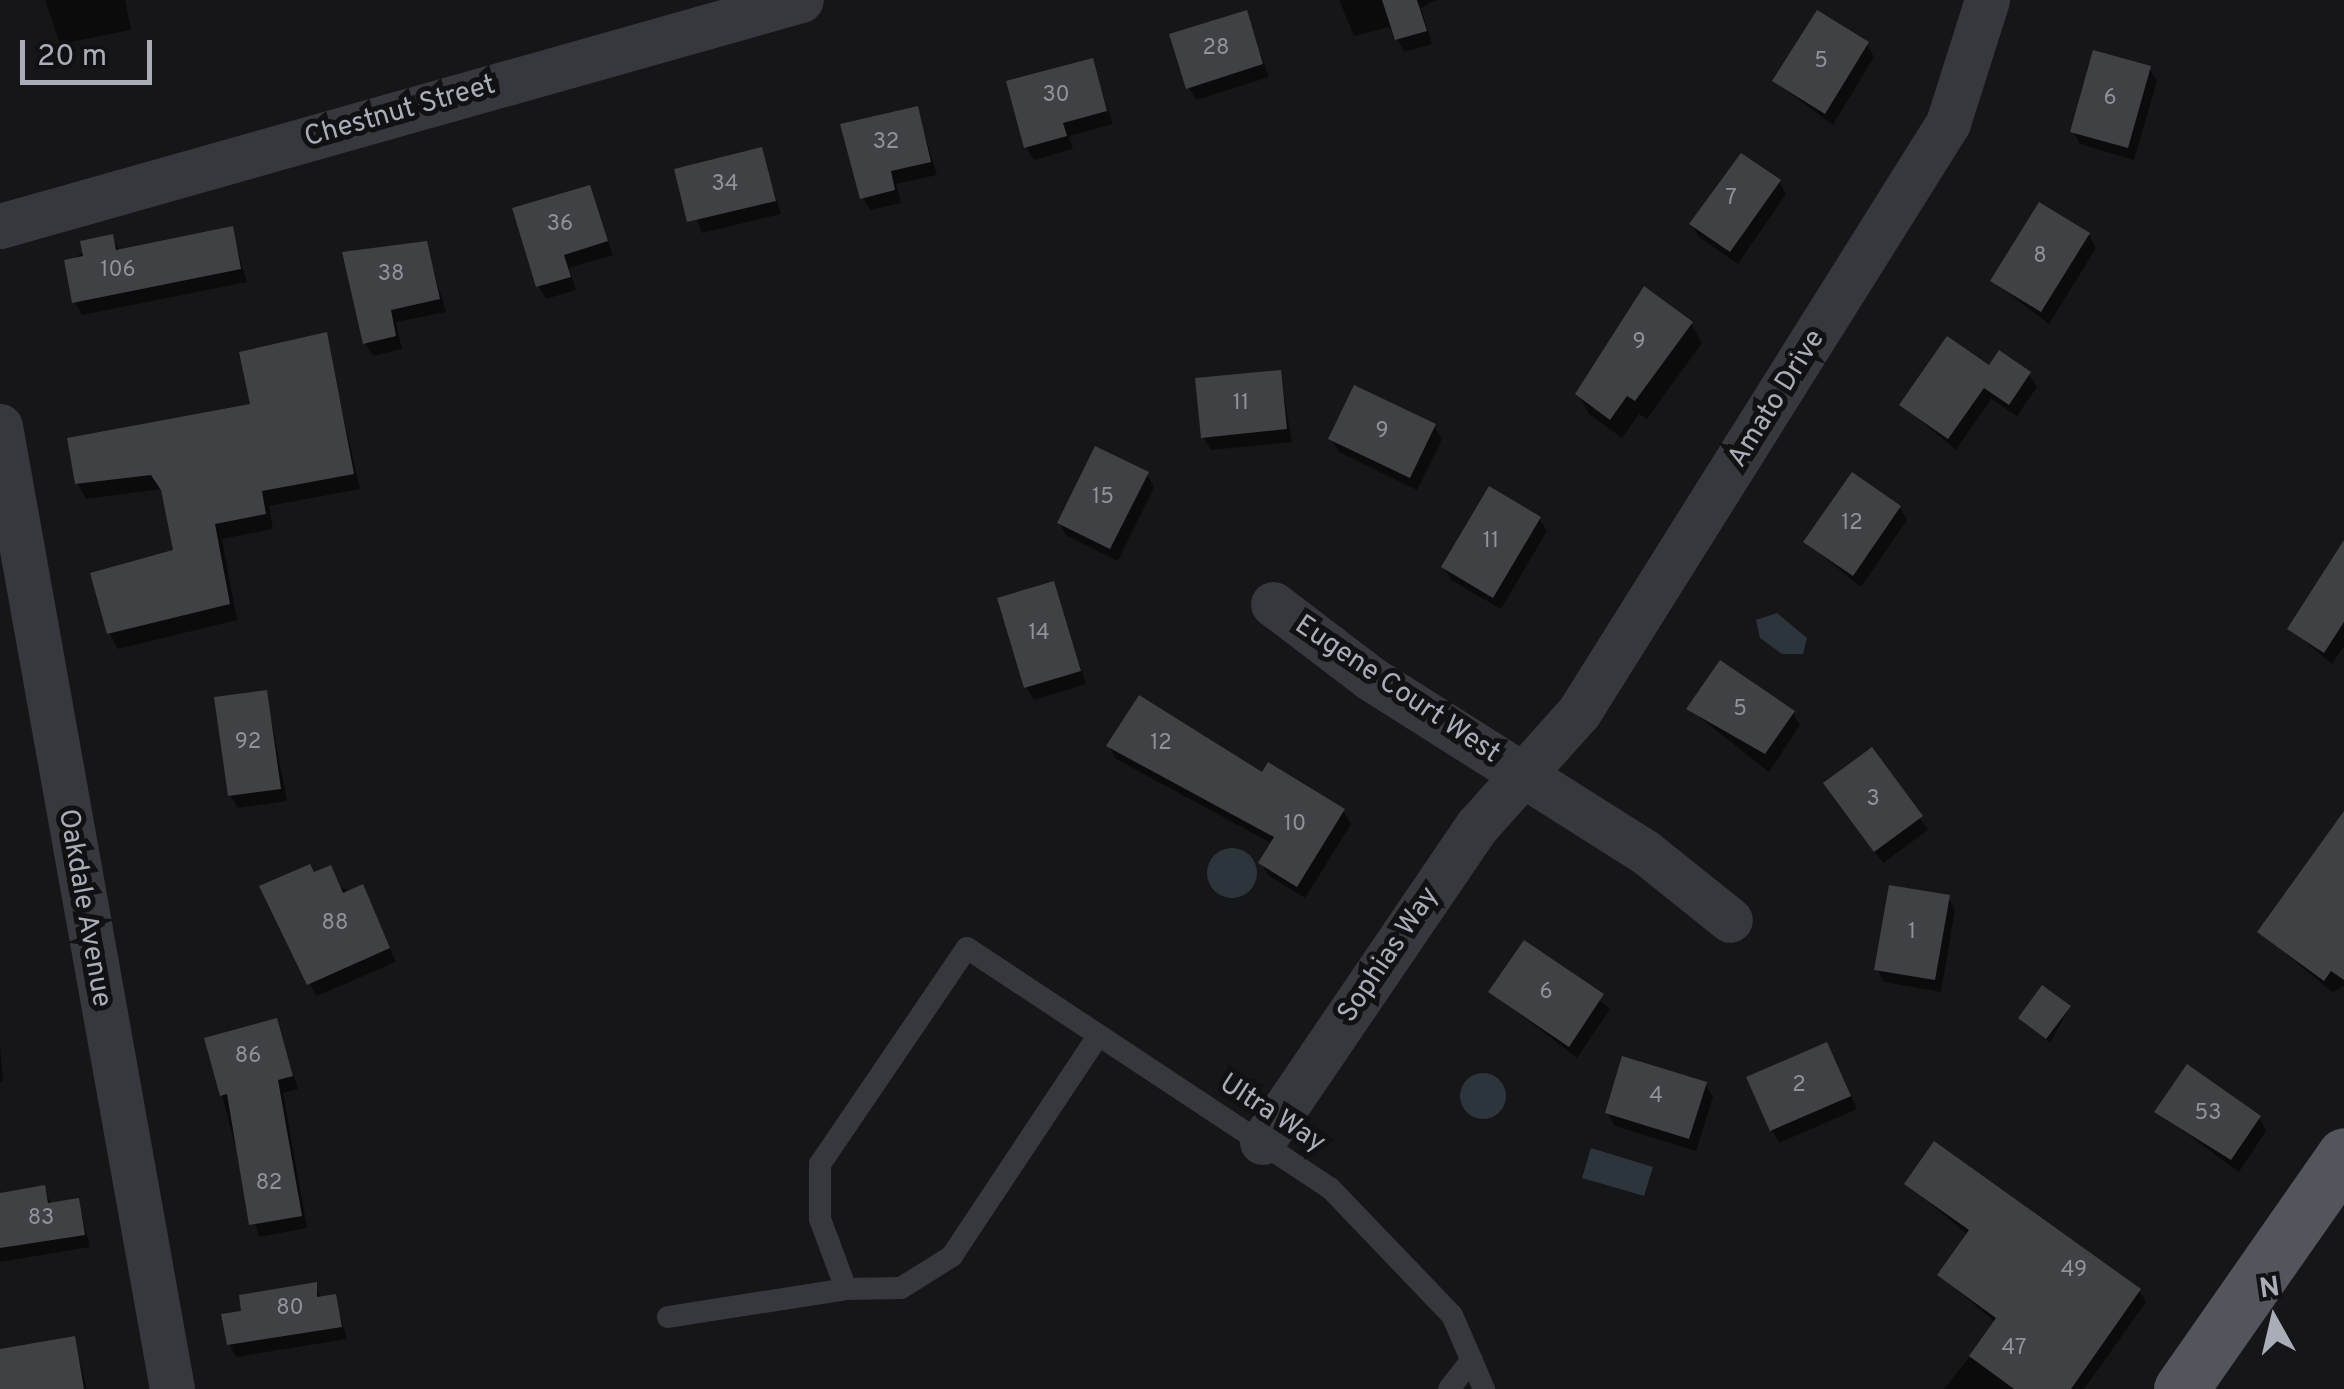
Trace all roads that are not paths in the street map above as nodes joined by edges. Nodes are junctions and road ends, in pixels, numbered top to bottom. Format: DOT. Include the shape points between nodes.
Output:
graph roads {
  1 [pos="801,0"];
  2 [pos="1987,0"];
  3 [pos="0,226"];
  4 [pos="0,426"];
  5 [pos="1272,604"];
  6 [pos="1523,775"];
  7 [pos="1730,920"];
  8 [pos="1098,1036"];
  9 [pos="1262,1142"];
  10 [pos="2344,1156"];
  11 [pos="846,1289"];
  12 [pos="668,1317"];
  13 [pos="1472,1360"];
  14 [pos="172,1389"];
  15 [pos="1449,1389"];
  16 [pos="1484,1389"];
  17 [pos="2180,1389"];
  1 -- 3 [label="street, Chestnut Street"];
  2 -- 6 [label="street, Amato Drive" via="1948,123 1578,712"];
  4 -- 14 [label="street, Oakdale Avenue"];
  5 -- 6 [label="street, Eugene Court West"];
  6 -- 7 [label="street, Eugene Court West"];
  6 -- 9 [label="street, Sophias Way" via="1477,826"];
  8 -- 9 [label="lane, Ultra Way"];
  8 -- 11 [label="lane" via="952,1256 902,1288"];
  8 -- 11 [label="lane, Ultra Way" via="967,948 820,1164 820,1219"];
  9 -- 13 [label="lane, Ultra Way" via="1330,1188 1452,1315"];
  10 -- 17 [label="main road"];
  11 -- 12 [label="lane"];
  13 -- 15 [label="lane"];
  13 -- 16 [label="lane, Ultra Way"];
}
